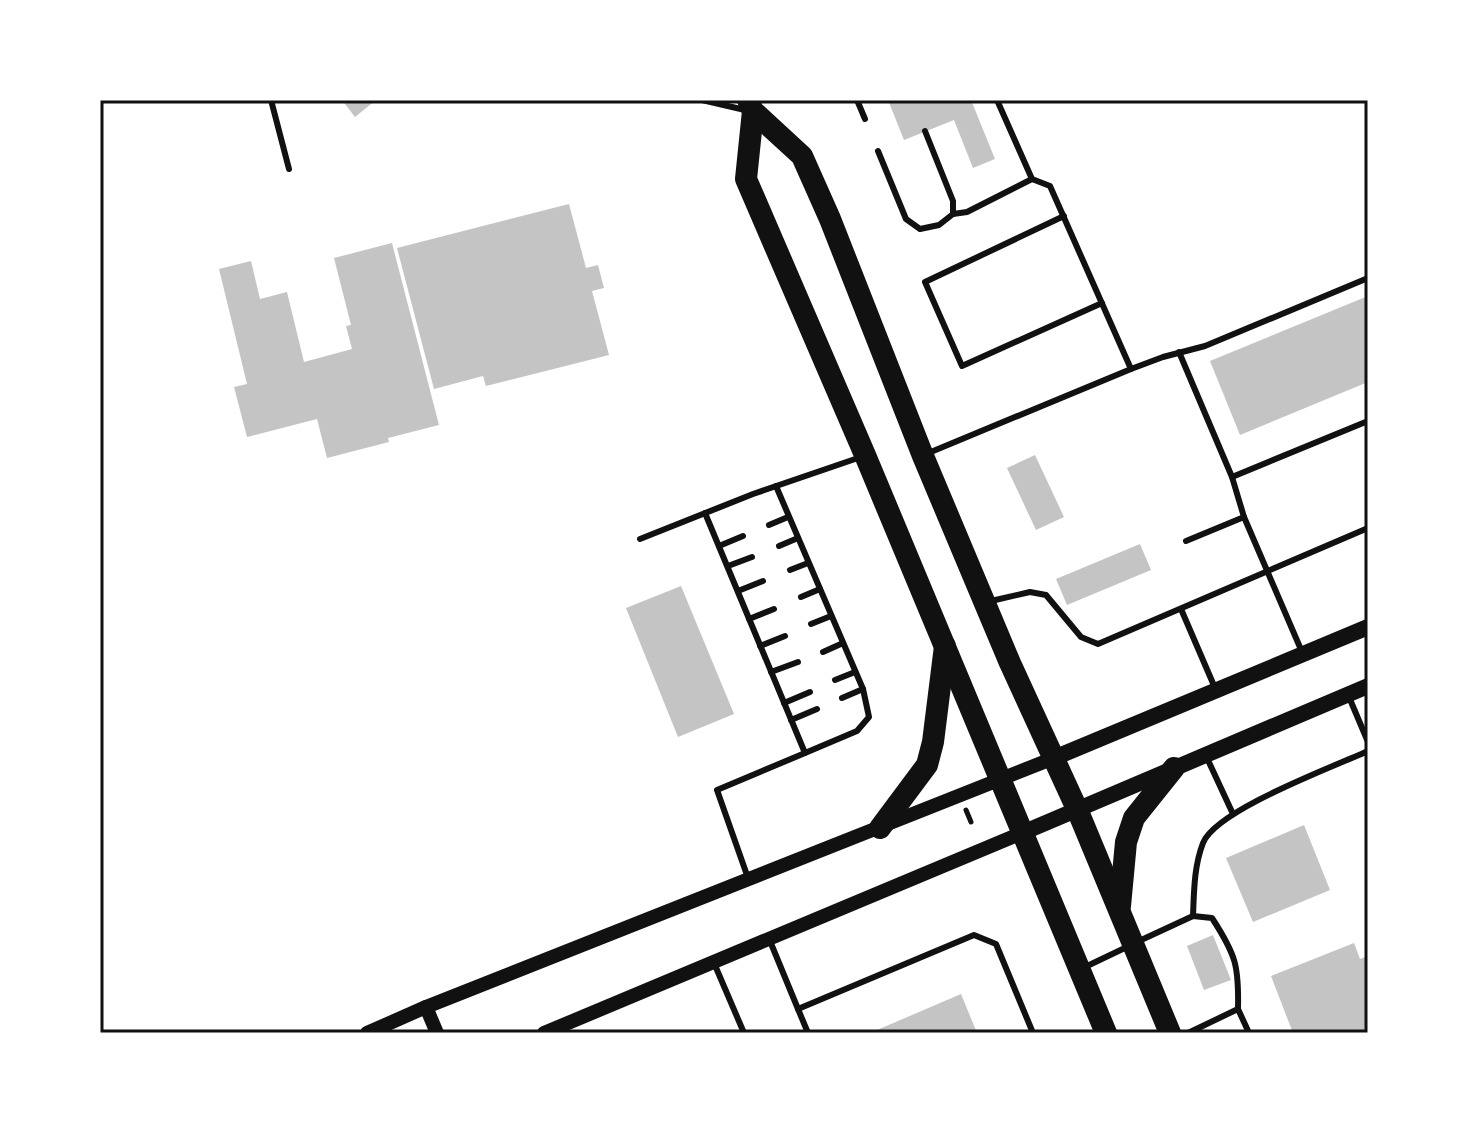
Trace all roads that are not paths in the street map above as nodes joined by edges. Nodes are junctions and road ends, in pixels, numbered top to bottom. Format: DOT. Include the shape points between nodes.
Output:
graph roads {
  1 [pos="271,100"];
  2 [pos="702,100"];
  3 [pos="857,100"];
  4 [pos="997,100"];
  5 [pos="750,106"];
  6 [pos="865,119"];
  7 [pos="925,131"];
  8 [pos="878,151"];
  9 [pos="289,169"];
  10 [pos="1032,179"];
  11 [pos="953,214"];
  12 [pos="1064,216"];
  13 [pos="1368,278"];
  14 [pos="1102,303"];
  15 [pos="1179,352"];
  16 [pos="1131,369"];
  17 [pos="1368,421"];
  18 [pos="865,455"];
  19 [pos="923,456"];
  20 [pos="1232,477"];
  21 [pos="776,486"];
  22 [pos="705,513"];
  23 [pos="788,517"];
  24 [pos="1244,517"];
  25 [pos="769,525"];
  26 [pos="1368,528"];
  27 [pos="743,536"];
  28 [pos="798,538"];
  29 [pos="640,539"];
  30 [pos="1186,541"];
  31 [pos="719,546"];
  32 [pos="779,546"];
  33 [pos="752,557"];
  34 [pos="808,563"];
  35 [pos="728,566"];
  36 [pos="790,570"];
  37 [pos="1268,571"];
  38 [pos="763,581"];
  39 [pos="820,589"];
  40 [pos="738,591"];
  41 [pos="801,597"];
  42 [pos="985,603"];
  43 [pos="774,609"];
  44 [pos="1181,609"];
  45 [pos="831,616"];
  46 [pos="749,619"];
  47 [pos="811,624"];
  48 [pos="1368,627"];
  49 [pos="785,636"];
  50 [pos="843,643"];
  51 [pos="945,645"];
  52 [pos="760,646"];
  53 [pos="823,652"];
  54 [pos="1304,655"];
  55 [pos="798,662"];
  56 [pos="771,672"];
  57 [pos="855,672"];
  58 [pos="835,680"];
  59 [pos="1368,686"];
  60 [pos="863,689"];
  61 [pos="1217,691"];
  62 [pos="810,692"];
  63 [pos="1348,694"];
  64 [pos="842,698"];
  65 [pos="784,703"];
  66 [pos="817,709"];
  67 [pos="791,720"];
  68 [pos="1368,742"];
  69 [pos="1368,751"];
  70 [pos="805,753"];
  71 [pos="1205,755"];
  72 [pos="1054,758"];
  73 [pos="1174,768"];
  74 [pos="1000,780"];
  75 [pos="1077,809"];
  76 [pos="1233,814"];
  77 [pos="880,828"];
  78 [pos="1022,833"];
  79 [pos="748,880"];
  80 [pos="1120,912"];
  81 [pos="1193,916"];
  82 [pos="768,939"];
  83 [pos="1133,944"];
  84 [pos="714,962"];
  85 [pos="1079,970"];
  86 [pos="426,1007"];
  87 [pos="798,1009"];
  88 [pos="1238,1009"];
  89 [pos="367,1033"];
  90 [pos="437,1033"];
  91 [pos="544,1033"];
  92 [pos="744,1033"];
  93 [pos="808,1033"];
  94 [pos="1033,1033"];
  95 [pos="1106,1033"];
  96 [pos="1170,1033"];
  97 [pos="1188,1033"];
  98 [pos="1249,1033"];
  1 -- 9 [label="lane"];
  2 -- 5 [label="lane"];
  3 -- 6 [label="lane"];
  4 -- 10 [label="lane"];
  5 -- 18 [label="highway" via="746,179"];
  5 -- 19 [label="highway" via="802,156"];
  7 -- 11 [label="lane" via="953,201"];
  8 -- 11 [label="lane" via="906,219 920,229 939,225"];
  10 -- 11 [label="lane"];
  10 -- 12 [label="lane" via="1050,186"];
  12 -- 14 [label="lane"];
  12 -- 14 [label="lane" via="925,282 937,310 962,366"];
  13 -- 15 [label="lane"];
  14 -- 16 [label="lane"];
  15 -- 16 [label="lane"];
  15 -- 20 [label="lane"];
  16 -- 19 [label="lane"];
  17 -- 20 [label="lane"];
  18 -- 21 [label="lane"];
  18 -- 51 [label="highway"];
  19 -- 42 [label="highway"];
  20 -- 24 [label="lane"];
  21 -- 22 [label="lane"];
  21 -- 23 [label="lane"];
  22 -- 29 [label="lane"];
  22 -- 31 [label="lane"];
  23 -- 25 [label="lane"];
  23 -- 28 [label="lane"];
  24 -- 30 [label="lane"];
  24 -- 37 [label="lane"];
  26 -- 37 [label="lane"];
  27 -- 31 [label="lane"];
  28 -- 32 [label="lane"];
  28 -- 34 [label="lane"];
  31 -- 35 [label="lane"];
  33 -- 35 [label="lane"];
  34 -- 36 [label="lane"];
  34 -- 39 [label="lane"];
  35 -- 40 [label="lane"];
  37 -- 44 [label="lane"];
  37 -- 54 [label="lane"];
  38 -- 40 [label="lane"];
  39 -- 41 [label="lane"];
  39 -- 45 [label="lane"];
  40 -- 46 [label="lane"];
  42 -- 44 [label="lane" via="1030,592 1046,595 1081,637 1098,644"];
  42 -- 72 [label="highway"];
  43 -- 46 [label="lane"];
  44 -- 61 [label="lane"];
  45 -- 47 [label="lane"];
  45 -- 50 [label="lane"];
  46 -- 52 [label="lane"];
  48 -- 54 [label="main road"];
  49 -- 52 [label="lane"];
  50 -- 53 [label="lane"];
  50 -- 57 [label="lane"];
  51 -- 74 [label="highway"];
  51 -- 77 [label="highway" via="927,765"];
  52 -- 56 [label="lane"];
  54 -- 61 [label="main road"];
  55 -- 56 [label="lane"];
  56 -- 65 [label="lane"];
  57 -- 58 [label="lane"];
  57 -- 60 [label="lane"];
  59 -- 63 [label="main road"];
  60 -- 64 [label="lane"];
  60 -- 70 [label="lane" via="869,717 857,731"];
  61 -- 72 [label="main road"];
  62 -- 65 [label="lane"];
  63 -- 68 [label="lane"];
  63 -- 71 [label="main road"];
  65 -- 67 [label="lane"];
  66 -- 67 [label="lane"];
  67 -- 70 [label="lane"];
  69 -- 76 [label="lane"];
  70 -- 79 [label="lane" via="717,790"];
  71 -- 73 [label="main road"];
  71 -- 76 [label="lane"];
  72 -- 74 [label="street"];
  72 -- 75 [label="highway"];
  73 -- 75 [label="main road"];
  73 -- 80 [label="highway" via="1131,826"];
  74 -- 77 [label="street"];
  74 -- 78 [label="highway"];
  75 -- 78 [label="main road"];
  75 -- 80 [label="highway"];
  76 -- 81 [label="lane" via="1203,841"];
  77 -- 79 [label="street"];
  78 -- 82 [label="street"];
  78 -- 85 [label="highway"];
  79 -- 86 [label="street"];
  80 -- 83 [label="highway"];
  81 -- 83 [label="lane"];
  81 -- 88 [label="lane" via="1212,918 1227,941 1239,972"];
  82 -- 84 [label="street"];
  82 -- 87 [label="lane"];
  83 -- 85 [label="lane"];
  83 -- 96 [label="highway"];
  84 -- 91 [label="street"];
  84 -- 92 [label="lane"];
  85 -- 95 [label="highway"];
  86 -- 89 [label="street"];
  86 -- 90 [label="street"];
  87 -- 93 [label="lane"];
  87 -- 94 [label="lane" via="974,935 996,944"];
  88 -- 97 [label="lane"];
  88 -- 98 [label="lane"];
}
